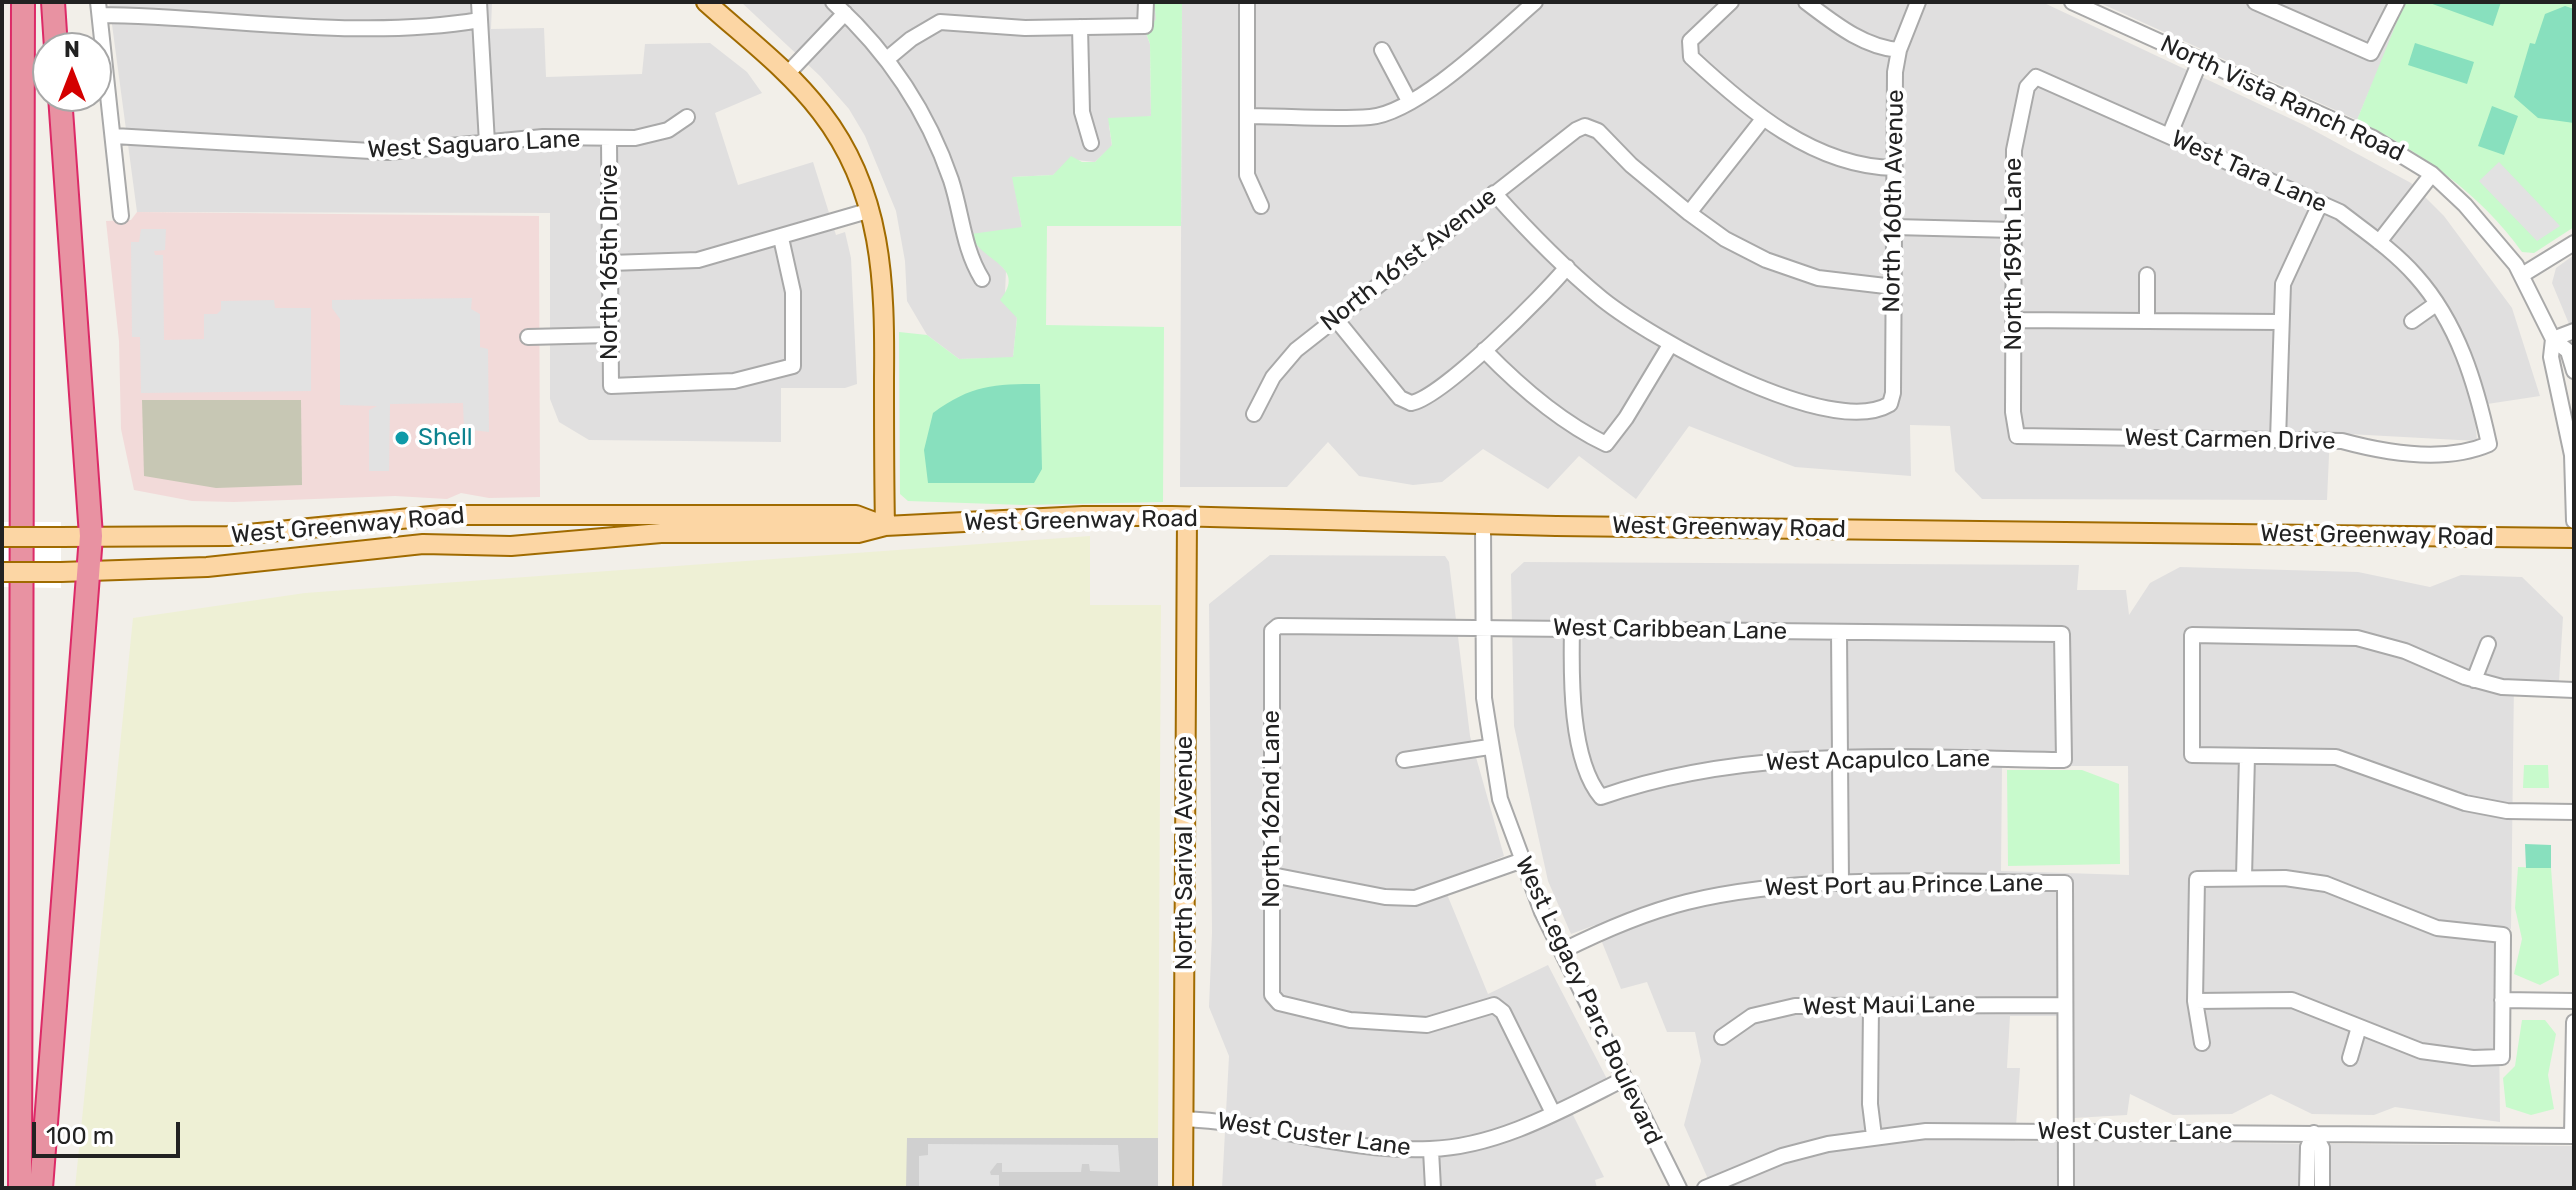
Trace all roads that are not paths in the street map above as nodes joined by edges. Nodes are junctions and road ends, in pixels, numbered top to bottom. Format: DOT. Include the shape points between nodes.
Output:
graph roads {
  1 [pos="23,2"];
  2 [pos="53,2"];
  3 [pos="479,2"];
  4 [pos="706,2"];
  5 [pos="833,2"];
  6 [pos="1146,2"];
  7 [pos="1247,2"];
  8 [pos="1535,2"];
  9 [pos="1731,2"];
  10 [pos="1806,2"];
  11 [pos="1918,2"];
  12 [pos="2072,2"];
  13 [pos="2255,2"];
  14 [pos="2397,2"];
  15 [pos="99,8"];
  16 [pos="2100,8"];
  17 [pos="845,13"];
  18 [pos="480,20"];
  19 [pos="1080,27"];
  20 [pos="55,32"];
  21 [pos="1382,50"];
  22 [pos="1899,50"];
  23 [pos="887,59"];
  24 [pos="2200,61"];
  25 [pos="788,73"];
  26 [pos="2036,77"];
  27 [pos="1409,101"];
  28 [pos="61,112"];
  29 [pos="1247,116"];
  30 [pos="687,117"];
  31 [pos="1763,119"];
  32 [pos="114,136"];
  33 [pos="2169,136"];
  34 [pos="609,139"];
  35 [pos="487,143"];
  36 [pos="1091,143"];
  37 [pos="1895,168"];
  38 [pos="2432,174"];
  39 [pos="1494,193"];
  40 [pos="2320,204"];
  41 [pos="1261,206"];
  42 [pos="871,210"];
  43 [pos="1689,213"];
  44 [pos="121,216"];
  45 [pos="1894,227"];
  46 [pos="2014,230"];
  47 [pos="781,238"];
  48 [pos="2379,242"];
  49 [pos="2574,243"];
  50 [pos="610,263"];
  51 [pos="1567,267"];
  52 [pos="2147,275"];
  53 [pos="2522,275"];
  54 [pos="982,279"];
  55 [pos="1894,287"];
  56 [pos="2436,304"];
  57 [pos="1335,318"];
  58 [pos="2015,320"];
  59 [pos="2147,320"];
  60 [pos="2412,321"];
  61 [pos="2280,322"];
  62 [pos="2574,331"];
  63 [pos="610,335"];
  64 [pos="528,337"];
  65 [pos="2553,339"];
  66 [pos="1670,345"];
  67 [pos="1484,350"];
  68 [pos="2574,371"];
  69 [pos="1254,414"];
  70 [pos="2017,436"];
  71 [pos="2278,440"];
  72 [pos="2489,444"];
  73 [pos="1187,517"];
  74 [pos="2574,521"];
  75 [pos="1483,525"];
  76 [pos="885,526"];
  77 [pos="91,536"];
  78 [pos="2,537"];
  79 [pos="2574,538"];
  80 [pos="2,572"];
  81 [pos="90,572"];
  82 [pos="1278,626"];
  83 [pos="1481,627"];
  84 [pos="1572,629"];
  85 [pos="1839,632"];
  86 [pos="2488,644"];
  87 [pos="2474,680"];
  88 [pos="2574,690"];
  89 [pos="1489,747"];
  90 [pos="2247,756"];
  91 [pos="1841,757"];
  92 [pos="1404,760"];
  93 [pos="2064,760"];
  94 [pos="2574,812"];
  95 [pos="1520,861"];
  96 [pos="1272,875"];
  97 [pos="2244,877"];
  98 [pos="1841,884"];
  99 [pos="1562,951"];
  100 [pos="2502,1000"];
  101 [pos="2195,1001"];
  102 [pos="2574,1001"];
  103 [pos="2064,1005"];
  104 [pos="1871,1006"];
  105 [pos="2574,1022"];
  106 [pos="2359,1027"];
  107 [pos="1722,1037"];
  108 [pos="2202,1043"];
  109 [pos="2350,1058"];
  110 [pos="1624,1079"];
  111 [pos="1553,1113"];
  112 [pos="1183,1119"];
  113 [pos="2066,1132"];
  114 [pos="2314,1133"];
  115 [pos="1874,1136"];
  116 [pos="2573,1136"];
  117 [pos="1431,1150"];
  118 [pos="2314,1187"];
  119 [pos="20,1188"];
  120 [pos="41,1188"];
  121 [pos="1183,1188"];
  122 [pos="1433,1188"];
  123 [pos="1679,1188"];
  124 [pos="1705,1188"];
  125 [pos="2066,1188"];
  1 -- 119 [label="highway"];
  2 -- 20 [label="highway"];
  3 -- 18 [label="street"];
  4 -- 25 [label="main road"];
  5 -- 17 [label="street"];
  6 -- 19 [label="street" via="1145,26"];
  7 -- 29 [label="street"];
  8 -- 27 [label="street"];
  9 -- 31 [label="street" via="1690,41 1691,57"];
  10 -- 22 [label="street" via="1860,39"];
  11 -- 22 [label="street, North 160th Avenue"];
  12 -- 16 [label="street, North Vista Ranch Road"];
  13 -- 14 [label="street" via="2371,53"];
  15 -- 18 [label="street" via="379,30 425,30"];
  15 -- 32 [label="street"];
  16 -- 24 [label="street, North Vista Ranch Road"];
  17 -- 23 [label="street"];
  17 -- 25 [label="street"];
  18 -- 35 [label="street"];
  19 -- 23 [label="street" via="940,22"];
  19 -- 36 [label="street" via="1082,112"];
  21 -- 27 [label="street"];
  22 -- 37 [label="street, North 160th Avenue"];
  23 -- 54 [label="street" via="936,141 972,263"];
  24 -- 33 [label="street"];
  24 -- 38 [label="street, North Vista Ranch Road" via="2373,138"];
  25 -- 42 [label="main road" via="832,128"];
  26 -- 33 [label="street, West Tara Lane"];
  26 -- 46 [label="street, North 159th Lane" via="2027,87 2019,114"];
  27 -- 29 [label="street" via="1372,117"];
  28 -- 77 [label="highway"];
  29 -- 41 [label="street" via="1248,184"];
  30 -- 34 [label="street, West Saguaro Lane" via="668,130"];
  31 -- 37 [label="street" via="1814,148"];
  31 -- 43 [label="street"];
  32 -- 35 [label="street, West Saguaro Lane" via="356,152"];
  32 -- 44 [label="street"];
  33 -- 40 [label="street, West Tara Lane"];
  34 -- 35 [label="street, West Saguaro Lane" via="543,137"];
  34 -- 50 [label="street, North 165th Drive"];
  37 -- 45 [label="street, North 160th Avenue"];
  38 -- 48 [label="street"];
  38 -- 53 [label="street, North Vista Ranch Road" via="2465,205"];
  39 -- 43 [label="street, North 161st Avenue" via="1585,126 1598,131"];
  39 -- 51 [label="street"];
  39 -- 57 [label="street, North 161st Avenue"];
  40 -- 48 [label="street, West Tara Lane" via="2340,212"];
  40 -- 61 [label="street" via="2283,284"];
  42 -- 47 [label="street"];
  42 -- 76 [label="main road" via="884,293"];
  43 -- 55 [label="street" via="1766,260 1818,278"];
  45 -- 46 [label="street"];
  45 -- 55 [label="street, North 160th Avenue"];
  46 -- 58 [label="street, North 159th Lane"];
  47 -- 50 [label="street" via="698,260"];
  47 -- 63 [label="street, North 165th Drive" via="793,292 793,366 734,381 611,386"];
  48 -- 56 [label="street, West Tara Lane" via="2416,276"];
  49 -- 53 [label="street"];
  50 -- 63 [label="street, North 165th Drive"];
  51 -- 66 [label="street"];
  51 -- 67 [label="street" via="1540,300"];
  52 -- 59 [label="street"];
  53 -- 65 [label="street, North Vista Ranch Road"];
  55 -- 66 [label="street, North 160th Avenue" via="1890,404 1880,410 1840,410 1791,399"];
  56 -- 60 [label="street"];
  56 -- 72 [label="street, West Tara Lane" via="2468,364"];
  57 -- 67 [label="street" via="1410,408"];
  57 -- 69 [label="street, North 161st Avenue" via="1285,360"];
  58 -- 59 [label="street"];
  58 -- 70 [label="street, North 159th Lane"];
  59 -- 61 [label="street"];
  61 -- 71 [label="street"];
  62 -- 65 [label="street"];
  63 -- 64 [label="street"];
  65 -- 68 [label="street, North Vista Ranch Road" via="2568,351"];
  65 -- 74 [label="street, North Vista Ranch Road" via="2551,357 2572,455"];
  66 -- 67 [label="street" via="1606,444 1525,389"];
  70 -- 71 [label="street, West Carmen Drive"];
  71 -- 72 [label="street, West Carmen Drive" via="2342,441 2382,452 2474,451"];
  73 -- 75 [label="main road, West Greenway Road"];
  73 -- 76 [label="main road, West Greenway Road" via="1083,516"];
  73 -- 112 [label="main road, North Sarival Avenue"];
  75 -- 79 [label="main road, West Greenway Road"];
  75 -- 83 [label="street, West Legacy Parc Boulevard"];
  76 -- 77 [label="main road, West Greenway Road" via="856,515 441,515 228,536"];
  76 -- 81 [label="main road, West Greenway Road" via="858,533 661,533 511,546 423,544 207,567"];
  77 -- 78 [label="main road, West Greenway Road, bridge"];
  77 -- 81 [label="highway"];
  80 -- 81 [label="main road, West Greenway Road, bridge"];
  81 -- 120 [label="highway"];
  82 -- 83 [label="street, West Caribbean Lane"];
  82 -- 96 [label="street, North 162nd Lane" via="1272,631"];
  83 -- 84 [label="street, West Caribbean Lane"];
  83 -- 89 [label="street, West Legacy Parc Boulevard"];
  84 -- 85 [label="street, West Caribbean Lane"];
  84 -- 91 [label="street, West Acapulco Lane" via="1577,726 1587,780 1601,797 1637,784 1734,766"];
  85 -- 91 [label="street"];
  85 -- 93 [label="street, West Caribbean Lane" via="2062,634"];
  86 -- 87 [label="street"];
  87 -- 88 [label="street" via="2502,687"];
  87 -- 90 [label="street" via="2357,638 2192,635 2192,755"];
  89 -- 92 [label="street"];
  89 -- 95 [label="street, West Legacy Parc Boulevard"];
  90 -- 94 [label="street" via="2336,757 2465,803 2507,811"];
  90 -- 97 [label="street"];
  91 -- 93 [label="street, West Acapulco Lane"];
  91 -- 98 [label="street"];
  95 -- 96 [label="street" via="1415,898"];
  95 -- 99 [label="street, West Legacy Parc Boulevard"];
  96 -- 111 [label="street, North 162nd Lane" via="1272,995 1279,1003 1350,1020 1427,1025 1494,1005 1503,1012"];
  97 -- 100 [label="street" via="2326,884 2437,928 2503,935"];
  97 -- 101 [label="street" via="2197,879"];
  98 -- 99 [label="street, West Port au Prince Lane" via="1767,888 1686,902"];
  98 -- 103 [label="street, West Port au Prince Lane" via="2065,883"];
  99 -- 110 [label="street, West Legacy Parc Boulevard"];
  100 -- 102 [label="street"];
  100 -- 106 [label="street" via="2502,1057 2421,1051"];
  101 -- 106 [label="street" via="2292,1000"];
  101 -- 108 [label="street"];
  103 -- 104 [label="street, West Maui Lane"];
  103 -- 113 [label="street"];
  104 -- 107 [label="street, West Maui Lane" via="1795,1006 1752,1016"];
  104 -- 115 [label="street"];
  105 -- 116 [label="street"];
  106 -- 109 [label="street"];
  110 -- 111 [label="street, West Custer Lane"];
  110 -- 123 [label="street, West Legacy Parc Boulevard"];
  111 -- 117 [label="street, West Custer Lane" via="1506,1134"];
  112 -- 117 [label="street, West Custer Lane"];
  112 -- 121 [label="main road, North Sarival Avenue"];
  113 -- 114 [label="street, West Custer Lane"];
  113 -- 115 [label="street, West Custer Lane"];
  113 -- 125 [label="street"];
  114 -- 116 [label="street, West Custer Lane"];
  114 -- 118 [label="street" via="2322,1148"];
  115 -- 124 [label="street, West Custer Lane" via="1782,1156"];
  117 -- 122 [label="street"];
}
